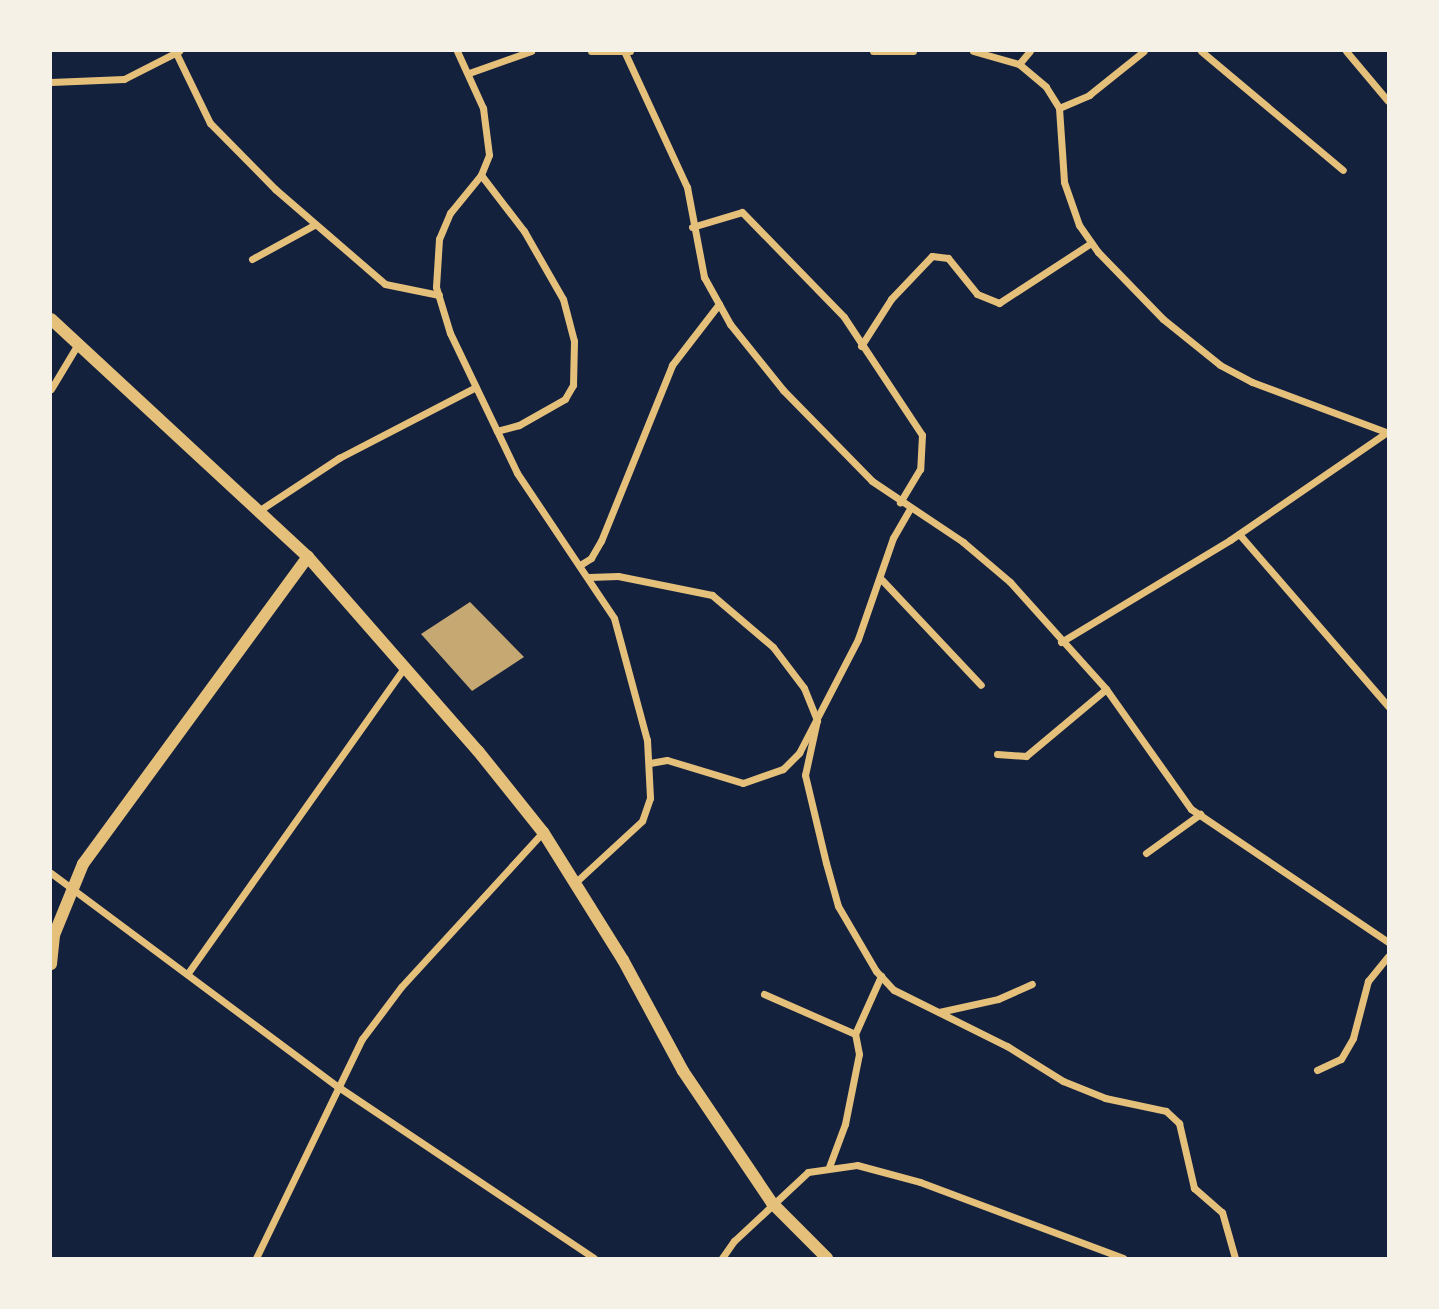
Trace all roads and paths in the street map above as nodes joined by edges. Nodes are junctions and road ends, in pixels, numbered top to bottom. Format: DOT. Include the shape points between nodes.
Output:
graph roads {
  1 [pos="457,51"];
  2 [pos="531,51"];
  3 [pos="591,51"];
  4 [pos="873,51"];
  5 [pos="913,51"];
  6 [pos="973,51"];
  7 [pos="1030,51"];
  8 [pos="1144,51"];
  9 [pos="1201,51"];
  10 [pos="1346,51"];
  11 [pos="177,52"];
  12 [pos="627,52"];
  13 [pos="1018,64"];
  14 [pos="469,73"];
  15 [pos="51,82"];
  16 [pos="1388,102"];
  17 [pos="1059,108"];
  18 [pos="1343,170"];
  19 [pos="481,175"];
  20 [pos="314,225"];
  21 [pos="692,227"];
  22 [pos="1091,243"];
  23 [pos="252,259"];
  24 [pos="439,295"];
  25 [pos="719,304"];
  26 [pos="51,319"];
  27 [pos="78,344"];
  28 [pos="861,346"];
  29 [pos="476,387"];
  30 [pos="51,389"];
  31 [pos="497,431"];
  32 [pos="1387,432"];
  33 [pos="900,502"];
  34 [pos="910,508"];
  35 [pos="260,510"];
  36 [pos="1238,534"];
  37 [pos="308,557"];
  38 [pos="580,565"];
  39 [pos="589,577"];
  40 [pos="882,580"];
  41 [pos="1061,642"];
  42 [pos="405,666"];
  43 [pos="981,685"];
  44 [pos="1106,689"];
  45 [pos="1388,706"];
  46 [pos="817,720"];
  47 [pos="997,754"];
  48 [pos="650,763"];
  49 [pos="1200,814"];
  50 [pos="543,832"];
  51 [pos="1146,853"];
  52 [pos="51,873"];
  53 [pos="576,881"];
  54 [pos="72,887"];
  55 [pos="1388,942"];
  56 [pos="1388,957"];
  57 [pos="51,964"];
  58 [pos="188,973"];
  59 [pos="881,976"];
  60 [pos="1032,984"];
  61 [pos="764,994"];
  62 [pos="937,1012"];
  63 [pos="855,1034"];
  64 [pos="1317,1070"];
  65 [pos="337,1086"];
  66 [pos="829,1167"];
  67 [pos="772,1203"];
  68 [pos="256,1258"];
  69 [pos="594,1258"];
  70 [pos="722,1258"];
  71 [pos="827,1258"];
  72 [pos="1123,1258"];
  73 [pos="1235,1258"];
  1 -- 14 [label="street"];
  2 -- 14 [label="street"];
  3 -- 12 [label="street"];
  4 -- 5 [label="street"];
  6 -- 13 [label="street"];
  7 -- 13 [label="street"];
  8 -- 17 [label="street" via="1089,95"];
  9 -- 18 [label="street"];
  10 -- 16 [label="street"];
  11 -- 15 [label="street" via="124,79"];
  11 -- 20 [label="street" via="224,141"];
  12 -- 21 [label="street" via="687,187"];
  13 -- 17 [label="street" via="1046,87"];
  14 -- 19 [label="street" via="489,133 489,155"];
  17 -- 22 [label="street" via="1064,182 1079,225"];
  19 -- 24 [label="street" via="450,213 439,239 435,262"];
  19 -- 31 [label="street" via="524,231 563,299 574,341 573,385 565,399 519,425"];
  20 -- 23 [label="street"];
  20 -- 24 [label="street" via="384,284"];
  21 -- 25 [label="street" via="704,277"];
  21 -- 28 [label="street" via="742,212 844,317"];
  22 -- 28 [label="street" via="999,303 977,294 948,258 932,256 891,299"];
  22 -- 32 [label="street" via="1153,310 1220,365 1252,382"];
  24 -- 29 [label="street"];
  25 -- 33 [label="street" via="783,390 843,454"];
  25 -- 38 [label="street" via="671,365 601,541 592,558"];
  26 -- 27 [label="street"];
  27 -- 30 [label="street"];
  27 -- 35 [label="street"];
  28 -- 33 [label="street" via="922,435 920,469"];
  29 -- 31 [label="street"];
  29 -- 35 [label="street" via="339,458"];
  31 -- 38 [label="street" via="542,515"];
  32 -- 36 [label="street"];
  33 -- 34 [label="street"];
  34 -- 40 [label="street" via="893,538"];
  34 -- 41 [label="street" via="963,542 1010,582"];
  35 -- 37 [label="street"];
  36 -- 41 [label="street"];
  36 -- 45 [label="street"];
  37 -- 42 [label="street"];
  37 -- 54 [label="street" via="197,703 83,864"];
  38 -- 39 [label="street"];
  39 -- 46 [label="street" via="618,576 712,595 773,647 804,688"];
  39 -- 48 [label="street" via="614,618"];
  40 -- 43 [label="street"];
  40 -- 46 [label="street"];
  41 -- 44 [label="street"];
  42 -- 50 [label="street"];
  42 -- 58 [label="street"];
  44 -- 47 [label="street" via="1026,756"];
  44 -- 49 [label="street"];
  46 -- 48 [label="street" via="783,769 743,783 667,760"];
  46 -- 59 [label="street" via="805,775 826,863 838,906"];
  48 -- 53 [label="street" via="650,798 642,821"];
  49 -- 51 [label="street"];
  49 -- 55 [label="street"];
  50 -- 53 [label="street"];
  50 -- 65 [label="street" via="401,987 362,1039"];
  52 -- 54 [label="street"];
  53 -- 67 [label="street" via="683,1071"];
  54 -- 57 [label="street" via="54,935"];
  54 -- 58 [label="street"];
  56 -- 64 [label="street" via="1368,981 1353,1038 1341,1059"];
  58 -- 65 [label="street"];
  59 -- 62 [label="street" via="894,990"];
  59 -- 63 [label="street"];
  60 -- 62 [label="street" via="998,999"];
  61 -- 63 [label="street"];
  62 -- 73 [label="street" via="1063,1081 1105,1098 1166,1111 1179,1122 1194,1188 1222,1212"];
  63 -- 66 [label="street" via="859,1054 848,1112"];
  65 -- 68 [label="street"];
  65 -- 69 [label="street"];
  66 -- 67 [label="street" via="808,1172"];
  66 -- 72 [label="street" via="857,1165 920,1182"];
  67 -- 70 [label="street"];
  67 -- 71 [label="street"];
}
